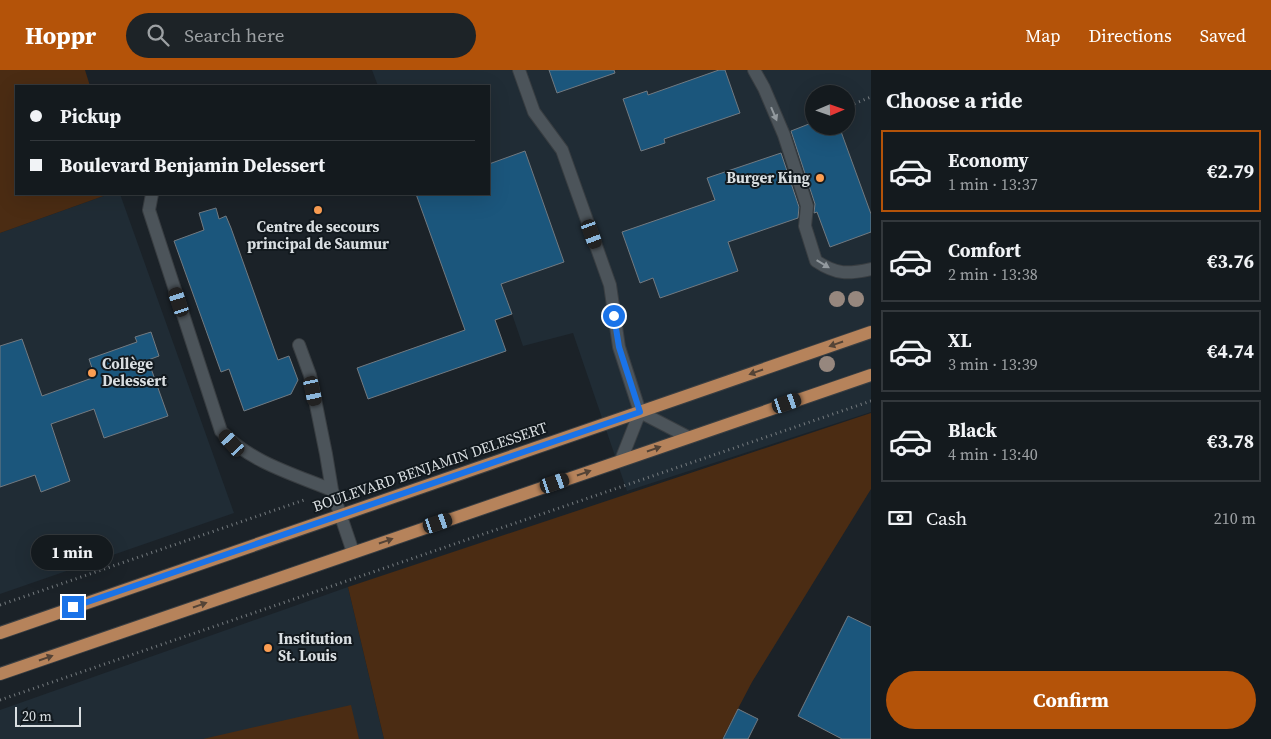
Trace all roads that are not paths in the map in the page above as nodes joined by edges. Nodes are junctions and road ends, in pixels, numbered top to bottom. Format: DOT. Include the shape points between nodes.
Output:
graph roads {
  1 [pos="519,70"];
  2 [pos="754,70"];
  3 [pos="152,195"];
  4 [pos="871,269"];
  5 [pos="871,332"];
  6 [pos="299,345"];
  7 [pos="871,375"];
  8 [pos="640,412"];
  9 [pos="688,437"];
  10 [pos="621,460"];
  11 [pos="332,490"];
  12 [pos="340,515"];
  13 [pos="353,552"];
  14 [pos="0,633"];
  15 [pos="0,674"];
  1 -- 8 [label="lane" via="534,112 562,150 607,276 619,347"];
  2 -- 4 [label="lane, one-way" via="784,135 807,206 805,226 816,261 842,273"];
  3 -- 11 [label="lane" via="149,210 221,430 232,443 251,456"];
  5 -- 8 [label="main road, BOULEVARD BENJAMIN DELESSERT, one-way"];
  6 -- 11 [label="lane" via="310,375"];
  7 -- 9 [label="main road"];
  8 -- 9 [label="lane"];
  8 -- 10 [label="lane"];
  8 -- 12 [label="main road, BOULEVARD BENJAMIN DELESSERT"];
  10 -- 9 [label="main road, one-way"];
  13 -- 10 [label="main road, one-way"];
  11 -- 12 [label="lane"];
  12 -- 13 [label="lane"];
  12 -- 14 [label="main road, BOULEVARD BENJAMIN DELESSERT"];
  15 -- 13 [label="main road, one-way"];
}
